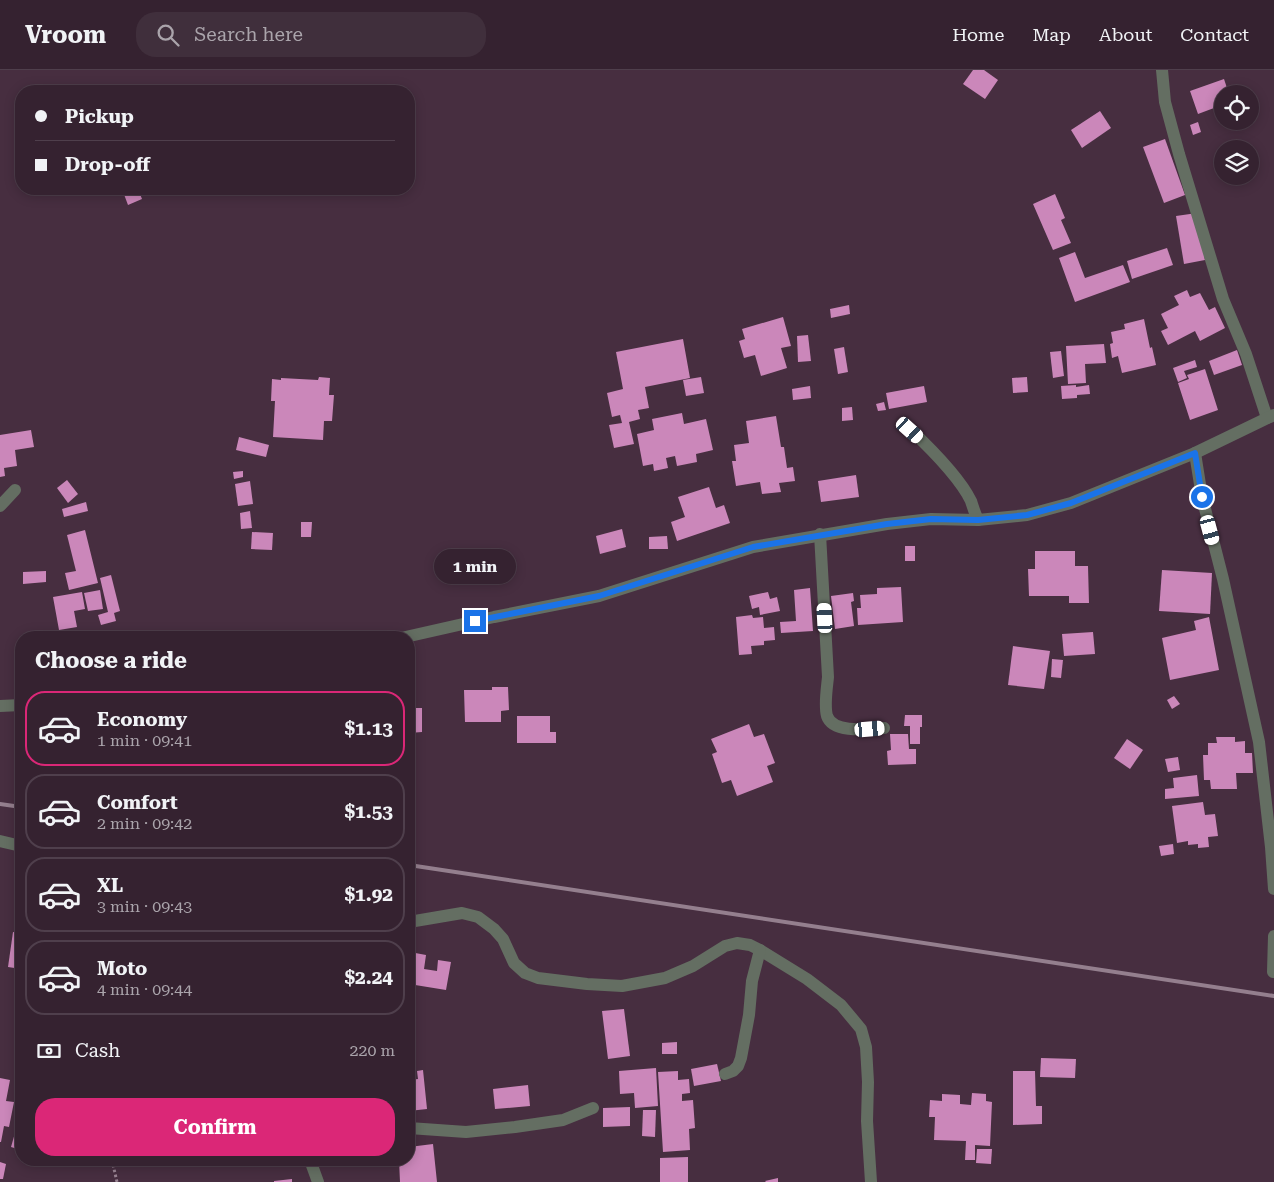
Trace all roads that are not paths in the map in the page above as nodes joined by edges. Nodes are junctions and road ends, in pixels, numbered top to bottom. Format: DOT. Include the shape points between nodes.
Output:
graph roads {
  1 [pos="1162,70"];
  2 [pos="1270,416"];
  3 [pos="910,430"];
  4 [pos="1195,453"];
  5 [pos="15,490"];
  6 [pos="0,506"];
  7 [pos="978,520"];
  8 [pos="820,534"];
  9 [pos="415,635"];
  10 [pos="15,705"];
  11 [pos="0,706"];
  12 [pos="884,728"];
  13 [pos="0,841"];
  14 [pos="15,845"];
  15 [pos="1274,889"];
  16 [pos="415,921"];
  17 [pos="1274,936"];
  18 [pos="760,950"];
  19 [pos="1273,972"];
  20 [pos="725,1074"];
  21 [pos="593,1108"];
  22 [pos="415,1128"];
  23 [pos="312,1166"];
  24 [pos="318,1182"];
  25 [pos="871,1182"];
  1 -- 2 [label="street" via="1165,102 1223,299"];
  2 -- 4 [label="street"];
  3 -- 7 [label="street" via="956,478"];
  4 -- 7 [label="street" via="1071,503 1027,515"];
  4 -- 15 [label="street" via="1202,497 1259,742"];
  5 -- 6 [label="street"];
  7 -- 8 [label="street" via="931,519"];
  8 -- 9 [label="street" via="753,547 599,596"];
  8 -- 12 [label="street" via="827,716 835,725 857,731"];
  10 -- 11 [label="street"];
  13 -- 14 [label="street"];
  16 -- 18 [label="street" via="462,913 478,916 503,939 514,963 526,973 587,984 622,986 665,978 738,942"];
  17 -- 19 [label="street"];
  18 -- 20 [label="street" via="741,1058 738,1066"];
  18 -- 25 [label="street" via="841,1005 861,1028 866,1047"];
  21 -- 22 [label="street" via="563,1120 515,1127 466,1132"];
  23 -- 24 [label="street"];
}
